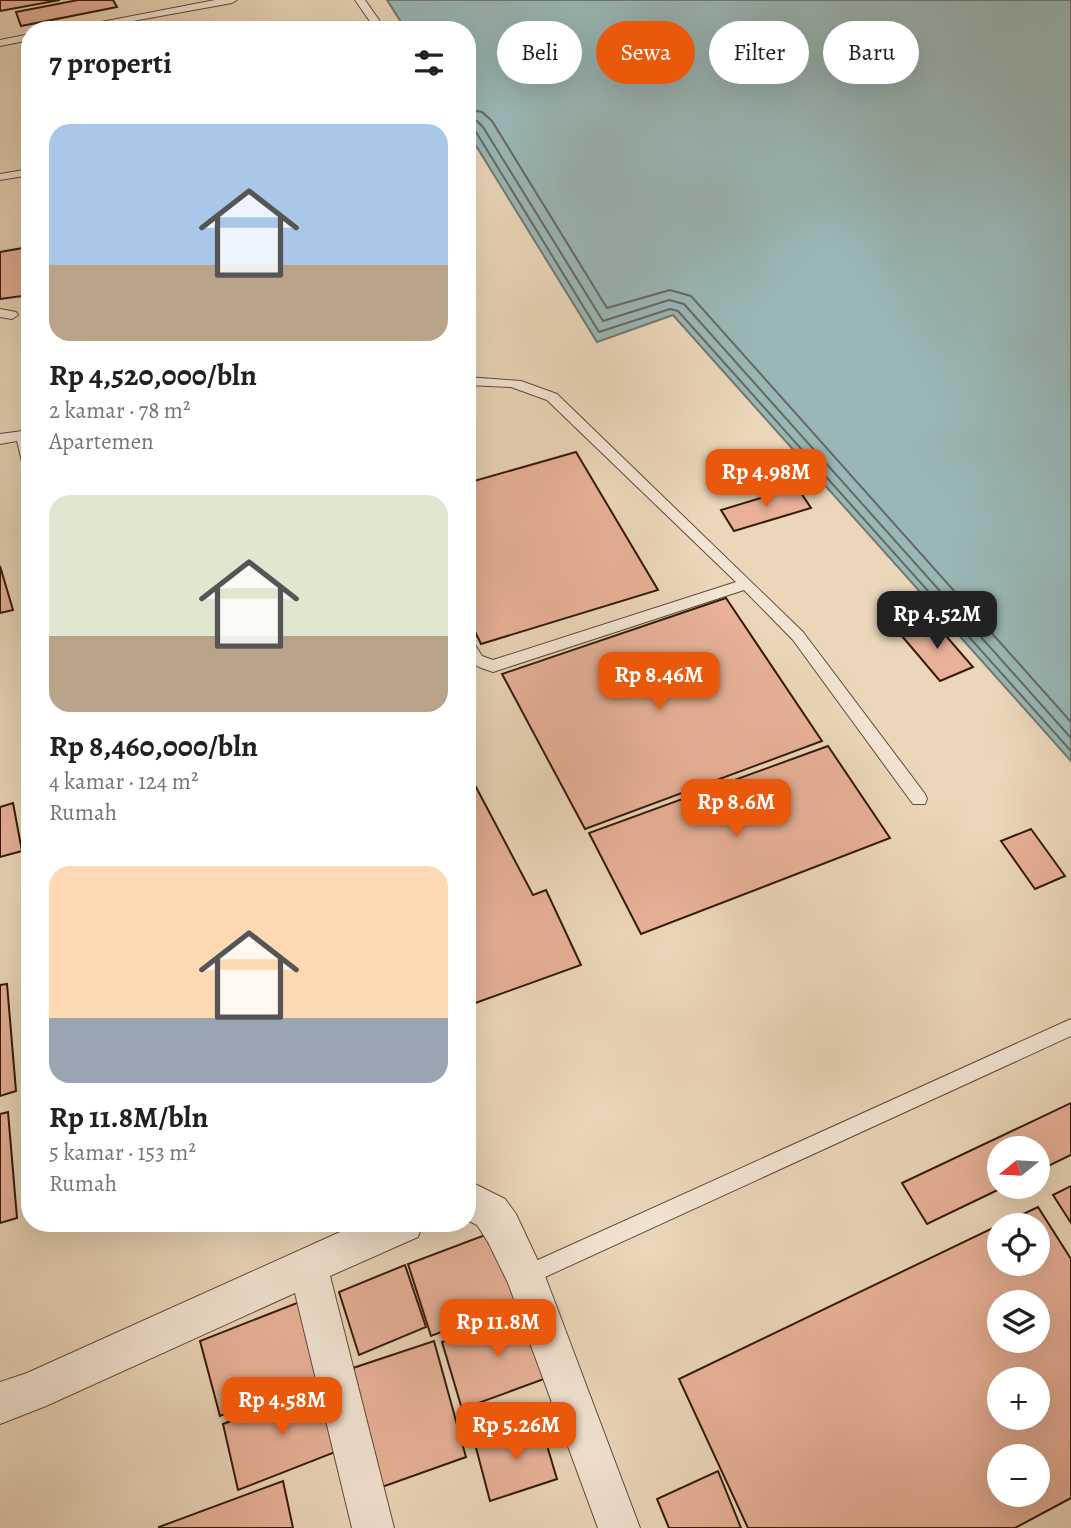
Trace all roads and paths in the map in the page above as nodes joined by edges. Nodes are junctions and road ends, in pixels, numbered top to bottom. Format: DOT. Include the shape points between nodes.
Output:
graph roads {
  1 [pos="232,0"];
  2 [pos="360,0"];
  3 [pos="99,21"];
  4 [pos="375,21"];
  5 [pos="21,39"];
  6 [pos="0,43"];
  7 [pos="21,174"];
  8 [pos="0,177"];
  9 [pos="476,381"];
  10 [pos="21,437"];
  11 [pos="0,439"];
  12 [pos="747,584"];
  13 [pos="476,656"];
  14 [pos="919,799"];
  15 [pos="1071,1027"];
  16 [pos="476,1204"];
  17 [pos="383,1232"];
  18 [pos="308,1265"];
  19 [pos="525,1276"];
  20 [pos="0,1403"];
  21 [pos="373,1528"];
  22 [pos="619,1528"];
  1 -- 3 [label="lane" via="137,11"];
  2 -- 4 [label="lane"];
  5 -- 6 [label="lane"];
  7 -- 8 [label="lane"];
  9 -- 12 [label="lane" via="511,381 552,397"];
  10 -- 11 [label="lane"];
  12 -- 13 [label="lane" via="502,664 482,664"];
  12 -- 14 [label="lane" via="798,636"];
  15 -- 19 [label="lane"];
  16 -- 19 [label="street" via="491,1212 502,1228"];
  17 -- 18 [label="street"];
  18 -- 20 [label="street"];
  18 -- 21 [label="street"];
  19 -- 22 [label="street"];
}
